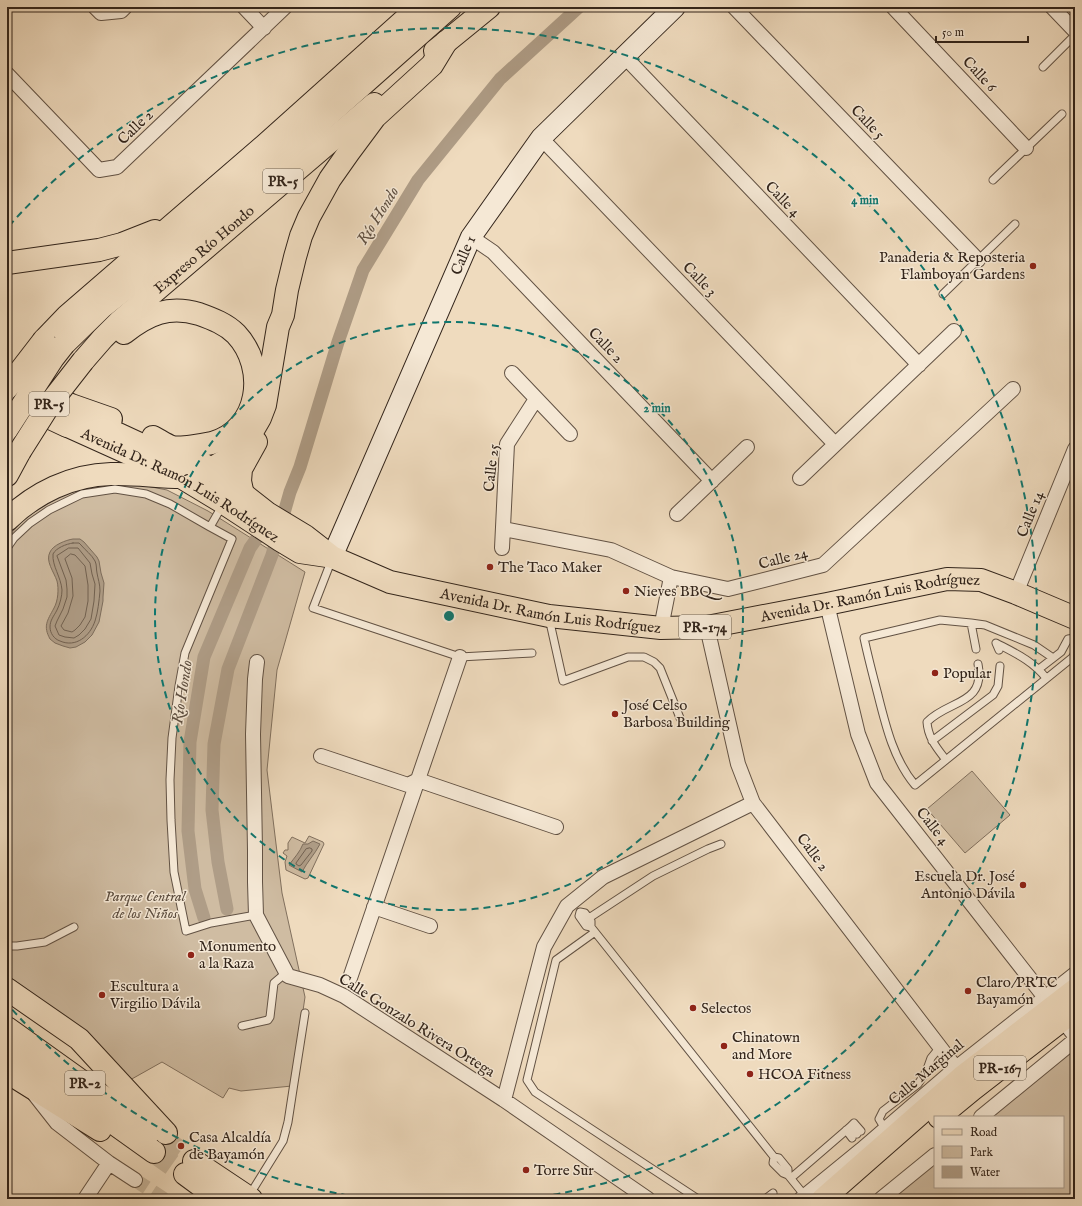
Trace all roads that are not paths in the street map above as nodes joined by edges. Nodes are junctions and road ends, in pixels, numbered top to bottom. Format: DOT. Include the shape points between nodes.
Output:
graph roads {
  1 [pos="95,7"];
  2 [pos="126,7"];
  3 [pos="244,7"];
  4 [pos="285,7"];
  5 [pos="419,7"];
  6 [pos="450,7"];
  7 [pos="489,7"];
  8 [pos="675,7"];
  9 [pos="734,7"];
  10 [pos="893,7"];
  11 [pos="1052,7"];
  12 [pos="264,28"];
  13 [pos="1075,31"];
  14 [pos="1075,36"];
  15 [pos="446,42"];
  16 [pos="624,56"];
  17 [pos="1043,67"];
  18 [pos="7,74"];
  19 [pos="1062,114"];
  20 [pos="541,138"];
  21 [pos="1026,148"];
  22 [pos="993,180"];
  23 [pos="1015,224"];
  24 [pos="171,225"];
  25 [pos="471,237"];
  26 [pos="978,260"];
  27 [pos="7,263"];
  28 [pos="943,294"];
  29 [pos="283,315"];
  30 [pos="954,331"];
  31 [pos="54,342"];
  32 [pos="83,361"];
  33 [pos="919,365"];
  34 [pos="7,370"];
  35 [pos="512,373"];
  36 [pos="7,388"];
  37 [pos="1013,389"];
  38 [pos="7,397"];
  39 [pos="536,399"];
  40 [pos="67,426"];
  41 [pos="7,429"];
  42 [pos="570,434"];
  43 [pos="835,444"];
  44 [pos="173,447"];
  45 [pos="747,447"];
  46 [pos="1075,449"];
  47 [pos="212,469"];
  48 [pos="7,474"];
  49 [pos="181,477"];
  50 [pos="800,478"];
  51 [pos="712,481"];
  52 [pos="233,502"];
  53 [pos="677,514"];
  54 [pos="7,520"];
  55 [pos="210,526"];
  56 [pos="503,529"];
  57 [pos="7,548"];
  58 [pos="502,548"];
  59 [pos="332,557"];
  60 [pos="671,577"];
  61 [pos="1016,593"];
  62 [pos="827,604"];
  63 [pos="549,616"];
  64 [pos="1075,618"];
  65 [pos="971,623"];
  66 [pos="706,627"];
  67 [pos="661,628"];
  68 [pos="1075,638"];
  69 [pos="976,649"];
  70 [pos="999,650"];
  71 [pos="1075,652"];
  72 [pos="532,653"];
  73 [pos="460,657"];
  74 [pos="1053,658"];
  75 [pos="257,662"];
  76 [pos="978,664"];
  77 [pos="1000,666"];
  78 [pos="1039,669"];
  79 [pos="1046,678"];
  80 [pos="680,718"];
  81 [pos="932,741"];
  82 [pos="321,756"];
  83 [pos="946,760"];
  84 [pos="418,780"];
  85 [pos="753,803"];
  86 [pos="556,826"];
  87 [pos="721,844"];
  88 [pos="374,907"];
  89 [pos="576,908"];
  90 [pos="256,915"];
  91 [pos="589,918"];
  92 [pos="430,926"];
  93 [pos="74,927"];
  94 [pos="593,930"];
  95 [pos="7,946"];
  96 [pos="1075,974"];
  97 [pos="288,976"];
  98 [pos="350,978"];
  99 [pos="7,989"];
  100 [pos="1075,990"];
  101 [pos="305,1013"];
  102 [pos="1067,1024"];
  103 [pos="242,1026"];
  104 [pos="7,1028"];
  105 [pos="7,1047"];
  106 [pos="940,1047"];
  107 [pos="956,1068"];
  108 [pos="7,1072"];
  109 [pos="27,1085"];
  110 [pos="504,1100"];
  111 [pos="940,1116"];
  112 [pos="982,1116"];
  113 [pos="934,1121"];
  114 [pos="885,1129"];
  115 [pos="857,1134"];
  116 [pos="158,1146"];
  117 [pos="934,1156"];
  118 [pos="109,1163"];
  119 [pos="790,1176"];
  120 [pos="135,1180"];
  121 [pos="773,1193"];
  122 [pos="251,1195"];
  123 [pos="810,1198"];
  124 [pos="85,1199"];
  125 [pos="219,1199"];
  126 [pos="648,1199"];
  127 [pos="698,1199"];
  128 [pos="765,1199"];
  129 [pos="840,1199"];
  130 [pos="881,1199"];
  1 -- 2 [label="street" via="101,13 121,11"];
  3 -- 12 [label="street"];
  4 -- 12 [label="street, Calle 2"];
  5 -- 24 [label="main road, PR-5"];
  6 -- 31 [label="main road" via="154,266"];
  7 -- 15 [label="main road, Expreso Río Hondo / PR-5"];
  8 -- 16 [label="street, Calle 1"];
  9 -- 26 [label="street, Calle 5"];
  10 -- 21 [label="street, Calle 6"];
  11 -- 13 [label="street"];
  12 -- 18 [label="street, Calle 2" via="117,167 99,170"];
  14 -- 17 [label="lane"];
  15 -- 29 [label="main road" via="432,65 375,117 330,179 309,217 302,236"];
  15 -- 32 [label="main road, Expreso Río Hondo / PR-5" via="120,321"];
  16 -- 20 [label="street, Calle 1"];
  16 -- 33 [label="street, Calle 4"];
  19 -- 21 [label="lane"];
  20 -- 25 [label="street, Calle 1"];
  20 -- 43 [label="street, Calle 3"];
  21 -- 22 [label="lane"];
  23 -- 26 [label="lane"];
  24 -- 27 [label="main road" via="99,250"];
  24 -- 31 [label="main road, PR-5" via="67,316"];
  25 -- 51 [label="street, Calle 2" via="493,252"];
  25 -- 59 [label="street, Calle 1"];
  26 -- 28 [label="lane"];
  29 -- 47 [label="main road" via="278,327 265,406 260,418 245,444"];
  29 -- 52 [label="main road" via="284,327 269,414 241,469"];
  30 -- 33 [label="street"];
  31 -- 36 [label="main road, PR-5, bridge"];
  31 -- 41 [label="main road, bridge" via="53,358"];
  32 -- 44 [label="main road" via="142,320 159,312 192,312 226,325 246,350 253,368 256,388 249,415 232,434 221,440"];
  32 -- 48 [label="main road, Expreso Río Hondo / PR-5, bridge" via="50,402"];
  33 -- 43 [label="street"];
  34 -- 44 [label="main road, Avenida Dr. Ramón Luis Rodríguez" via="65,402"];
  35 -- 39 [label="street"];
  37 -- 60 [label="street, Calle 24" via="823,565 728,589"];
  38 -- 40 [label="main road, Avenida Dr. Ramón Luis Rodríguez"];
  39 -- 42 [label="street"];
  39 -- 56 [label="street, Calle 25" via="507,444"];
  40 -- 47 [label="main road" via="87,424 134,441 194,471 204,472"];
  40 -- 49 [label="main road, Avenida Dr. Ramón Luis Rodríguez"];
  43 -- 50 [label="street"];
  44 -- 47 [label="main road, Avenida Dr. Ramón Luis Rodríguez"];
  45 -- 51 [label="street"];
  46 -- 61 [label="street, Calle 14"];
  47 -- 52 [label="main road, Avenida Dr. Ramón Luis Rodríguez"];
  49 -- 52 [label="main road, Avenida Dr. Ramón Luis Rodríguez"];
  49 -- 54 [label="main road" via="111,474 75,479 41,495"];
  51 -- 53 [label="street"];
  52 -- 55 [label="lane"];
  52 -- 59 [label="main road, Avenida Dr. Ramón Luis Rodríguez" via="267,513 302,544"];
  55 -- 57 [label="lane" via="146,494 115,490 82,494 49,510 30,523"];
  55 -- 90 [label="lane" via="232,539 185,653 179,686 172,738 170,780 174,872 186,930"];
  56 -- 58 [label="street, Calle 25"];
  56 -- 60 [label="street, Calle 24" via="611,550"];
  59 -- 63 [label="main road, Avenida Dr. Ramón Luis Rodríguez / PR-174" via="390,582"];
  59 -- 73 [label="lane" via="313,608"];
  60 -- 67 [label="street"];
  61 -- 62 [label="main road, Avenida Dr. Ramón Luis Rodríguez / PR-174" via="980,580 947,579"];
  61 -- 64 [label="main road, Avenida Dr. Ramón Luis Rodríguez / PR-174"];
  62 -- 66 [label="main road, Avenida Dr. Ramón Luis Rodríguez / PR-174"];
  62 -- 102 [label="street, Calle 4" via="858,734 877,783"];
  63 -- 67 [label="main road, Avenida Dr. Ramón Luis Rodríguez / PR-174"];
  63 -- 80 [label="lane" via="563,681 628,657 644,657 660,668"];
  65 -- 69 [label="lane"];
  65 -- 74 [label="lane" via="985,625 1034,645"];
  65 -- 83 [label="lane" via="940,620 864,638 886,727 907,776 915,785"];
  66 -- 67 [label="main road, Avenida Dr. Ramón Luis Rodríguez / PR-174"];
  66 -- 85 [label="street, Calle 2" via="738,764"];
  68 -- 74 [label="lane" via="1068,639 1061,652"];
  70 -- 78 [label="lane" via="996,643"];
  71 -- 79 [label="lane" via="1073,657"];
  72 -- 73 [label="lane"];
  73 -- 84 [label="street"];
  74 -- 78 [label="lane"];
  75 -- 90 [label="street" via="253,734"];
  76 -- 81 [label="lane" via="980,675 973,694 933,716 927,722 927,731"];
  77 -- 81 [label="lane" via="998,686 993,695"];
  78 -- 79 [label="lane"];
  79 -- 83 [label="lane"];
  81 -- 83 [label="lane"];
  82 -- 84 [label="street" via="408,785"];
  84 -- 86 [label="street"];
  84 -- 88 [label="street"];
  85 -- 89 [label="street, Calle Gonzalo Rivera Ortega" via="603,876"];
  85 -- 106 [label="street, Calle 2"];
  87 -- 91 [label="lane" via="653,876"];
  88 -- 92 [label="street"];
  88 -- 98 [label="street"];
  89 -- 91 [label="lane"];
  89 -- 94 [label="lane" via="586,926"];
  89 -- 110 [label="street, Calle Gonzalo Rivera Ortega" via="567,906 544,947"];
  90 -- 97 [label="street"];
  91 -- 94 [label="lane"];
  93 -- 95 [label="lane" via="45,942"];
  94 -- 119 [label="lane" via="774,1157 779,1158 788,1169"];
  94 -- 127 [label="lane" via="556,960 527,1080 535,1092"];
  96 -- 102 [label="street, Calle Marginal"];
  97 -- 103 [label="lane" via="281,977 274,983 268,1020"];
  97 -- 110 [label="street, Calle Gonzalo Rivera Ortega" via="320,985 344,996"];
  99 -- 116 [label="main road" via="79,1039"];
  100 -- 102 [label="main road, PR-167"];
  101 -- 122 [label="lane" via="283,1141"];
  102 -- 107 [label="street, Calle Marginal"];
  102 -- 111 [label="main road, PR-167" via="979,1084"];
  102 -- 112 [label="street, Calle Marginal"];
  102 -- 123 [label="main road, PR-167" via="962,1077"];
  104 -- 116 [label="main road, PR-2"];
  105 -- 116 [label="main road, PR-2"];
  106 -- 107 [label="street, Calle 2"];
  106 -- 114 [label="lane" via="931,1058 918,1084 883,1111 879,1119"];
  107 -- 114 [label="street, Calle Marginal"];
  108 -- 109 [label="main road"];
  109 -- 116 [label="main road" via="144,1157"];
  109 -- 118 [label="street" via="57,1123"];
  110 -- 126 [label="street, Calle Gonzalo Rivera Ortega"];
  113 -- 129 [label="main road"];
  114 -- 123 [label="street, Calle Marginal" via="864,1144"];
  115 -- 119 [label="lane" via="848,1128"];
  117 -- 130 [label="street"];
  118 -- 120 [label="street"];
  118 -- 124 [label="street"];
  119 -- 123 [label="lane"];
  121 -- 128 [label="lane"];
  122 -- 125 [label="main road" via="189,1168"];
}
